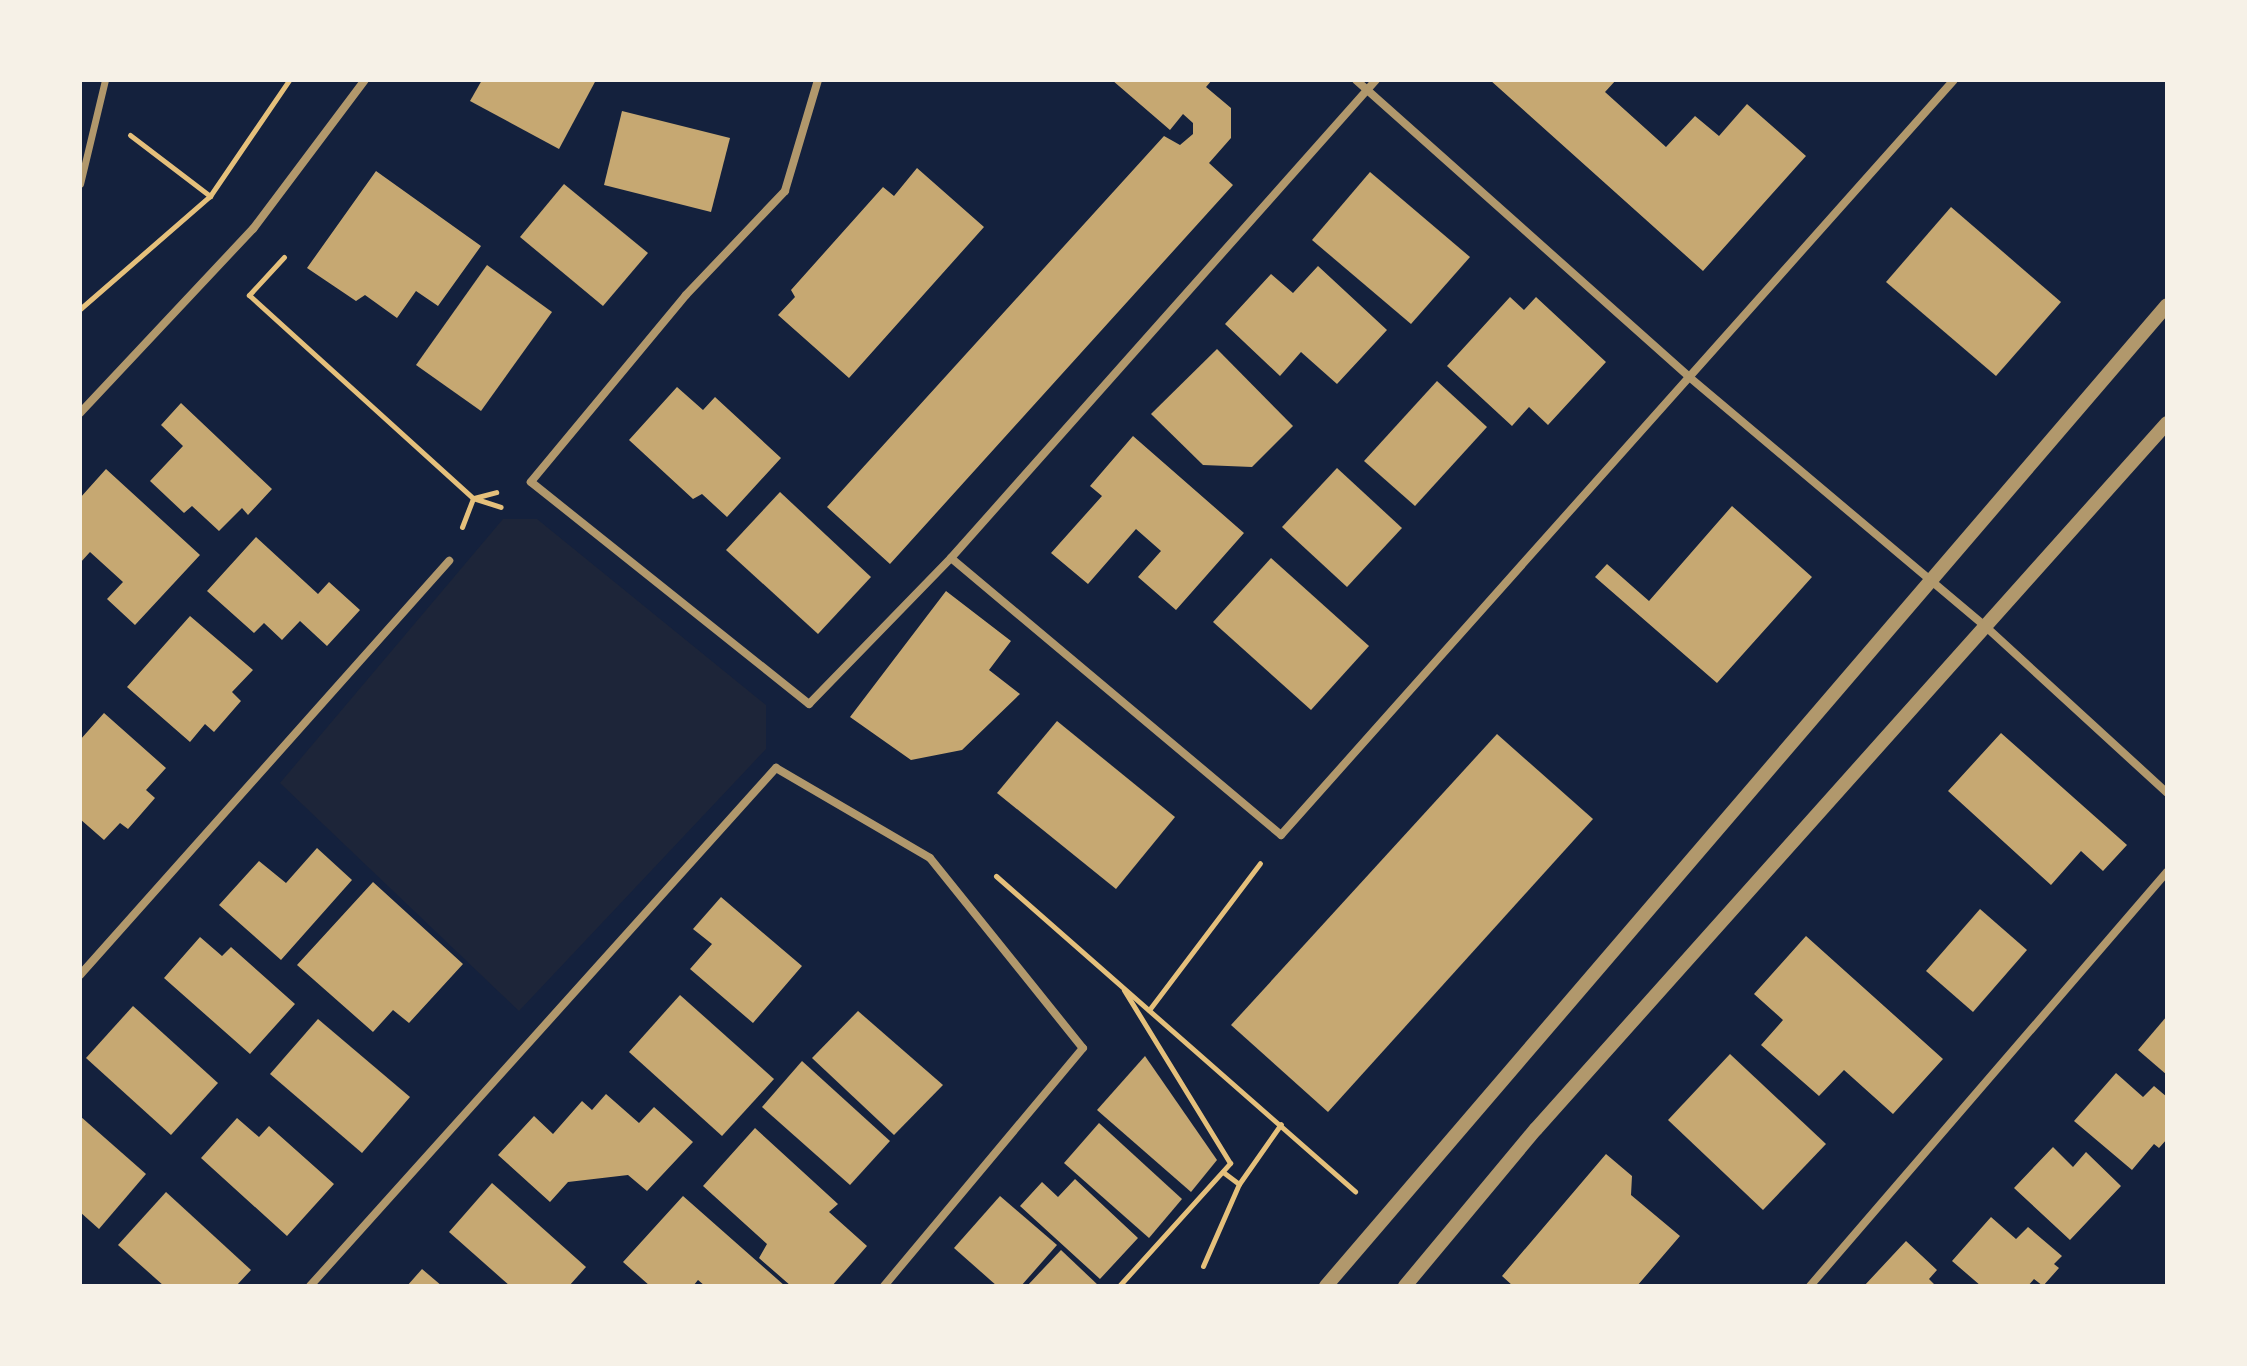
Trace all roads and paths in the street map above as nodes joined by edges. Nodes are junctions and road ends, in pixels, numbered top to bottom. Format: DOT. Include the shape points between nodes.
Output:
graph roads {
  1 [pos="105,80"];
  2 [pos="289,80"];
  3 [pos="365,80"];
  4 [pos="818,80"];
  5 [pos="1356,80"];
  6 [pos="1376,80"];
  7 [pos="1954,80"];
  8 [pos="1367,90"];
  9 [pos="98,109"];
  10 [pos="80,184"];
  11 [pos="210,196"];
  12 [pos="284,257"];
  13 [pos="2167,305"];
  14 [pos="80,309"];
  15 [pos="1688,376"];
  16 [pos="80,413"];
  17 [pos="2167,423"];
  18 [pos="473,498"];
  19 [pos="951,558"];
  20 [pos="449,561"];
  21 [pos="1933,583"];
  22 [pos="1985,626"];
  23 [pos="2167,793"];
  24 [pos="1281,835"];
  25 [pos="2167,872"];
  26 [pos="1078,948"];
  27 [pos="80,975"];
  28 [pos="1122,986"];
  29 [pos="1149,1010"];
  30 [pos="1281,1124"];
  31 [pos="1292,1134"];
  32 [pos="1223,1172"];
  33 [pos="1239,1184"];
  34 [pos="1203,1266"];
  35 [pos="310,1286"];
  36 [pos="884,1286"];
  37 [pos="1119,1286"];
  38 [pos="1326,1286"];
  39 [pos="1405,1286"];
  40 [pos="1810,1286"];
  1 -- 9 [label="street"];
  2 -- 11 [label="path"];
  3 -- 16 [label="street" via="253,229"];
  4 -- 19 [label="street" via="785,191 686,295 531,482 809,704"];
  5 -- 8 [label="street"];
  6 -- 8 [label="street"];
  7 -- 15 [label="street"];
  8 -- 15 [label="street"];
  8 -- 19 [label="street"];
  9 -- 10 [label="street"];
  9 -- 11 [label="path"];
  11 -- 14 [label="path"];
  12 -- 18 [label="path" via="249,295"];
  13 -- 21 [label="street"];
  15 -- 21 [label="street"];
  15 -- 24 [label="street"];
  17 -- 22 [label="street"];
  19 -- 24 [label="street"];
  20 -- 27 [label="street"];
  21 -- 22 [label="street"];
  21 -- 38 [label="street"];
  22 -- 23 [label="street"];
  22 -- 39 [label="street" via="1536,1129"];
  24 -- 29 [label="path"];
  25 -- 40 [label="street"];
  26 -- 28 [label="path"];
  28 -- 29 [label="path"];
  28 -- 32 [label="path" via="1230,1163"];
  29 -- 30 [label="path"];
  30 -- 31 [label="path"];
  30 -- 33 [label="path"];
  32 -- 33 [label="path"];
  32 -- 37 [label="path"];
  33 -- 34 [label="path"];
  35 -- 36 [label="street" via="776,768 930,858 1083,1048"];
}
